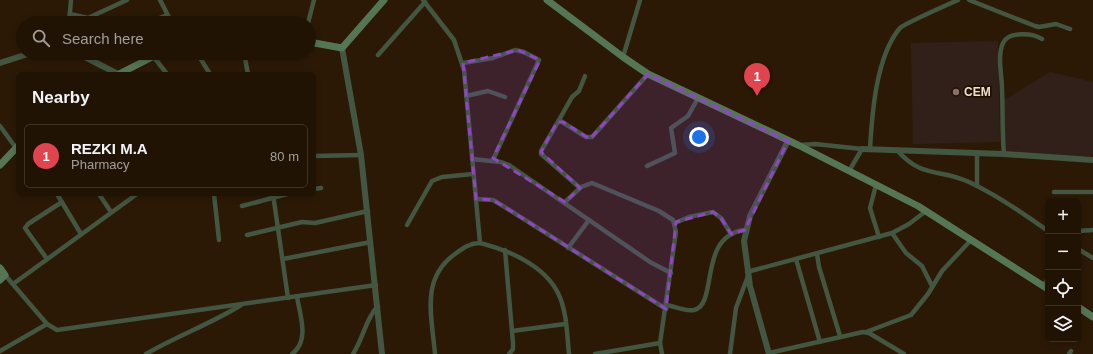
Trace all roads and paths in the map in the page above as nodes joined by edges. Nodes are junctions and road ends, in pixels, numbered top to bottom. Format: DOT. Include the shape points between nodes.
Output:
graph roads {
  1 [pos="71,0"];
  2 [pos="127,0"];
  3 [pos="160,0"];
  4 [pos="314,0"];
  5 [pos="384,0"];
  6 [pos="547,0"];
  7 [pos="640,0"];
  8 [pos="958,0"];
  9 [pos="969,0"];
  10 [pos="424,1"];
  11 [pos="70,14"];
  12 [pos="168,15"];
  13 [pos="79,16"];
  14 [pos="92,16"];
  15 [pos="310,16"];
  16 [pos="1070,29"];
  17 [pos="1042,39"];
  18 [pos="316,43"];
  19 [pos="342,48"];
  20 [pos="378,55"];
  21 [pos="623,57"];
  22 [pos="16,58"];
  23 [pos="91,60"];
  24 [pos="149,60"];
  25 [pos="159,60"];
  26 [pos="201,60"];
  27 [pos="245,60"];
  28 [pos="0,63"];
  29 [pos="463,64"];
  30 [pos="115,72"];
  31 [pos="129,72"];
  32 [pos="165,72"];
  33 [pos="209,72"];
  34 [pos="248,72"];
  35 [pos="648,74"];
  36 [pos="585,76"];
  37 [pos="466,96"];
  38 [pos="505,97"];
  39 [pos="698,98"];
  40 [pos="558,120"];
  41 [pos="0,126"];
  42 [pos="788,141"];
  43 [pos="798,145"];
  44 [pos="16,146"];
  45 [pos="16,148"];
  46 [pos="862,149"];
  47 [pos="870,149"];
  48 [pos="897,150"];
  49 [pos="977,153"];
  50 [pos="1004,154"];
  51 [pos="361,155"];
  52 [pos="316,156"];
  53 [pos="472,159"];
  54 [pos="493,160"];
  55 [pos="1093,160"];
  56 [pos="0,165"];
  57 [pos="647,166"];
  58 [pos="849,171"];
  59 [pos="473,174"];
  60 [pos="876,185"];
  61 [pos="977,186"];
  62 [pos="321,188"];
  63 [pos="580,188"];
  64 [pos="316,189"];
  65 [pos="1054,192"];
  66 [pos="1093,192"];
  67 [pos="58,196"];
  68 [pos="100,196"];
  69 [pos="134,196"];
  70 [pos="214,196"];
  71 [pos="270,196"];
  72 [pos="273,196"];
  73 [pos="476,199"];
  74 [pos="62,202"];
  75 [pos="565,202"];
  76 [pos="242,206"];
  77 [pos="368,211"];
  78 [pos="926,211"];
  79 [pos="111,212"];
  80 [pos="589,220"];
  81 [pos="675,223"];
  82 [pos="407,225"];
  83 [pos="278,227"];
  84 [pos="1045,229"];
  85 [pos="745,230"];
  86 [pos="1093,230"];
  87 [pos="1081,231"];
  88 [pos="892,233"];
  89 [pos="81,234"];
  90 [pos="731,234"];
  91 [pos="246,235"];
  92 [pos="879,237"];
  93 [pos="219,240"];
  94 [pos="972,240"];
  95 [pos="371,242"];
  96 [pos="480,243"];
  97 [pos="568,248"];
  98 [pos="505,250"];
  99 [pos="1081,251"];
  100 [pos="817,254"];
  101 [pos="1093,258"];
  102 [pos="47,259"];
  103 [pos="796,259"];
  104 [pos="283,260"];
  105 [pos="0,268"];
  106 [pos="671,272"];
  107 [pos="747,274"];
  108 [pos="3,278"];
  109 [pos="13,284"];
  110 [pos="376,285"];
  111 [pos="932,286"];
  112 [pos="1045,288"];
  113 [pos="297,297"];
  114 [pos="288,298"];
  115 [pos="243,304"];
  116 [pos="378,306"];
  117 [pos="666,307"];
  118 [pos="1081,309"];
  119 [pos="1093,317"];
  120 [pos="47,324"];
  121 [pos="565,324"];
  122 [pos="512,331"];
  123 [pos="866,332"];
  124 [pos="840,336"];
  125 [pos="820,342"];
  126 [pos="660,343"];
  127 [pos="0,351"];
  128 [pos="617,352"];
  129 [pos="146,354"];
  130 [pos="292,354"];
  131 [pos="353,354"];
  132 [pos="382,354"];
  133 [pos="435,354"];
  134 [pos="509,354"];
  135 [pos="569,354"];
  136 [pos="595,354"];
  137 [pos="662,354"];
  138 [pos="730,354"];
  139 [pos="769,354"];
  140 [pos="904,354"];
  1 -- 11 [label="street"];
  2 -- 14 [label="street"];
  3 -- 12 [label="street"];
  4 -- 15 [label="street"];
  5 -- 19 [label="main road"];
  6 -- 21 [label="main road"];
  7 -- 21 [label="street"];
  8 -- 47 [label="street" via="901,27 891,43 883,62 876,95"];
  9 -- 16 [label="street" via="1035,26 1056,24"];
  10 -- 20 [label="street"];
  10 -- 29 [label="street" via="454,40"];
  11 -- 13 [label="street"];
  17 -- 50 [label="street" via="1031,35 1016,35 1006,39 1002,44 1000,63"];
  18 -- 19 [label="main road"];
  19 -- 51 [label="street"];
  21 -- 35 [label="main road"];
  22 -- 28 [label="street"];
  23 -- 30 [label="street"];
  24 -- 31 [label="main road"];
  25 -- 32 [label="street"];
  26 -- 33 [label="street"];
  27 -- 34 [label="street"];
  29 -- 37 [label="street"];
  29 -- 54 [label="street" via="493,58 515,50 539,60"];
  35 -- 39 [label="main road"];
  35 -- 40 [label="street" via="592,137 586,137"];
  36 -- 40 [label="street" via="579,91"];
  37 -- 38 [label="street" via="488,91"];
  37 -- 53 [label="street"];
  39 -- 42 [label="main road"];
  39 -- 57 [label="street" via="688,116 671,128 675,153"];
  40 -- 63 [label="street" via="541,154"];
  41 -- 44 [label="street"];
  42 -- 43 [label="main road"];
  42 -- 85 [label="street"];
  43 -- 46 [label="street" via="815,144"];
  43 -- 58 [label="main road"];
  45 -- 56 [label="main road"];
  46 -- 47 [label="street"];
  46 -- 58 [label="street"];
  47 -- 48 [label="street"];
  48 -- 49 [label="street"];
  48 -- 61 [label="street" via="918,169 956,177"];
  49 -- 50 [label="street"];
  49 -- 61 [label="street"];
  50 -- 55 [label="street"];
  51 -- 52 [label="street"];
  51 -- 77 [label="street"];
  53 -- 54 [label="street"];
  53 -- 59 [label="street"];
  54 -- 75 [label="street" via="509,165"];
  58 -- 60 [label="main road"];
  59 -- 73 [label="street"];
  59 -- 82 [label="street" via="442,177 432,181"];
  60 -- 78 [label="main road"];
  60 -- 92 [label="street" via="870,208"];
  61 -- 84 [label="street"];
  62 -- 64 [label="street"];
  63 -- 75 [label="street"];
  63 -- 81 [label="street" via="590,183 601,186 669,216"];
  65 -- 66 [label="street"];
  67 -- 74 [label="street"];
  68 -- 79 [label="street"];
  69 -- 79 [label="street"];
  70 -- 93 [label="street"];
  71 -- 76 [label="street"];
  72 -- 83 [label="street"];
  73 -- 96 [label="street"];
  73 -- 97 [label="street" via="493,200"];
  74 -- 89 [label="street"];
  74 -- 102 [label="street" via="25,228"];
  75 -- 80 [label="street"];
  77 -- 83 [label="street" via="315,223 302,222"];
  77 -- 95 [label="street"];
  78 -- 88 [label="street"];
  78 -- 94 [label="main road"];
  79 -- 89 [label="street"];
  80 -- 97 [label="street"];
  80 -- 106 [label="street" via="650,262"];
  81 -- 90 [label="street" via="713,212 722,218"];
  81 -- 106 [label="street"];
  83 -- 91 [label="street"];
  83 -- 104 [label="street"];
  85 -- 90 [label="street"];
  85 -- 107 [label="street"];
  86 -- 87 [label="street"];
  88 -- 92 [label="street"];
  88 -- 111 [label="street" via="906,253 922,266"];
  89 -- 102 [label="street"];
  90 -- 117 [label="street" via="715,252 708,285 697,308 692,311"];
  92 -- 100 [label="street"];
  94 -- 111 [label="street" via="951,260"];
  94 -- 112 [label="main road"];
  95 -- 104 [label="street"];
  95 -- 110 [label="street"];
  96 -- 98 [label="street"];
  96 -- 133 [label="street" via="468,245 455,253 444,261 436,272 431,291"];
  97 -- 117 [label="street"];
  98 -- 121 [label="street" via="522,259 551,282 559,294"];
  98 -- 122 [label="street"];
  99 -- 101 [label="street"];
  100 -- 103 [label="street"];
  100 -- 124 [label="street"];
  102 -- 109 [label="street"];
  103 -- 107 [label="street"];
  103 -- 125 [label="street"];
  104 -- 114 [label="street"];
  105 -- 108 [label="main road"];
  106 -- 117 [label="street"];
  107 -- 138 [label="street" via="736,308"];
  107 -- 139 [label="street"];
  108 -- 109 [label="street"];
  109 -- 120 [label="street"];
  110 -- 113 [label="street"];
  110 -- 116 [label="street"];
  111 -- 123 [label="street" via="926,298 911,315"];
  113 -- 114 [label="street"];
  113 -- 130 [label="street" via="303,336 299,349"];
  114 -- 115 [label="street"];
  115 -- 120 [label="street" via="65,330 57,330"];
  115 -- 129 [label="street" via="205,326"];
  116 -- 131 [label="street" via="373,311 360,344"];
  116 -- 132 [label="street"];
  117 -- 126 [label="street"];
  118 -- 119 [label="main road"];
  120 -- 127 [label="street"];
  121 -- 122 [label="street"];
  121 -- 135 [label="street"];
  122 -- 134 [label="street" via="513,349"];
  123 -- 124 [label="street"];
  123 -- 140 [label="street"];
  124 -- 125 [label="street"];
  125 -- 139 [label="street"];
  126 -- 128 [label="street"];
  126 -- 137 [label="street"];
  128 -- 136 [label="street"];
}
